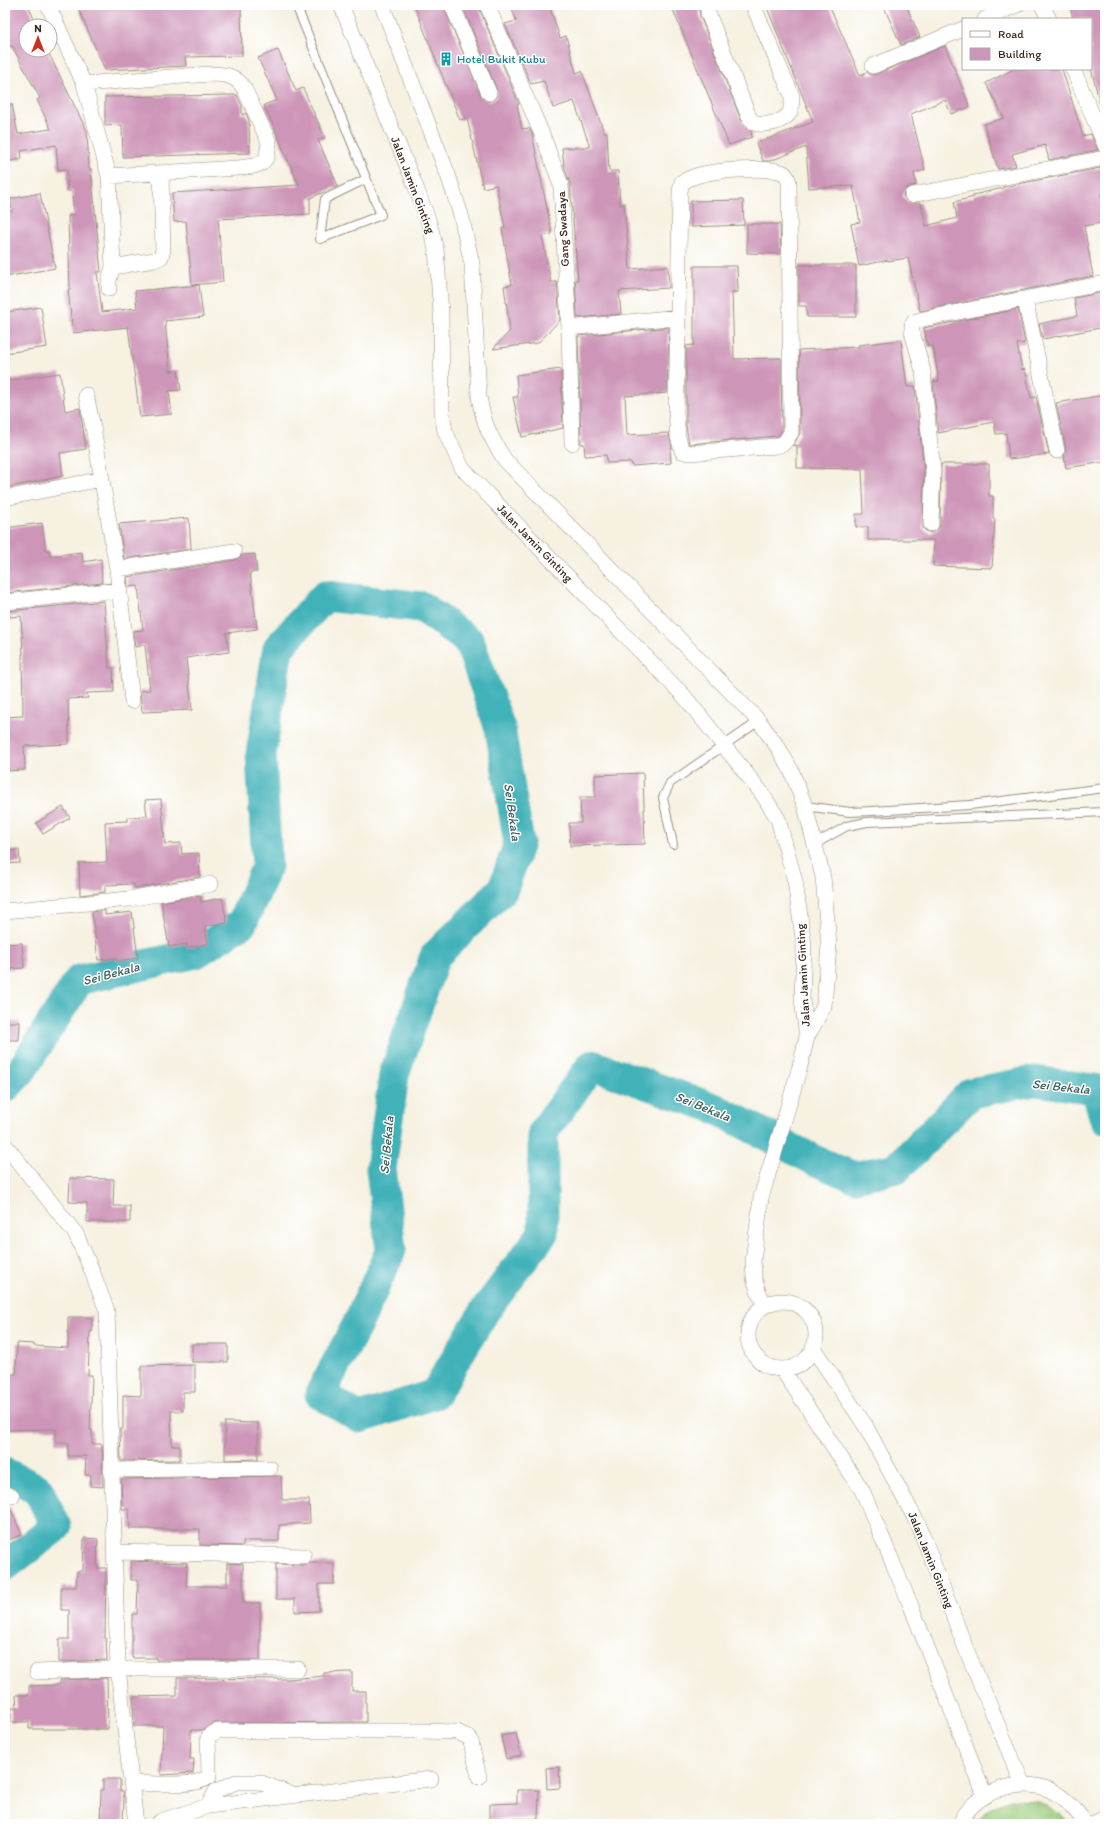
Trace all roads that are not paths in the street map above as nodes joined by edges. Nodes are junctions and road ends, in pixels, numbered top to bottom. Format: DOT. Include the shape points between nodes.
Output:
graph roads {
  1 [pos="48,5"];
  2 [pos="296,5"];
  3 [pos="341,5"];
  4 [pos="382,5"];
  5 [pos="452,5"];
  6 [pos="487,5"];
  7 [pos="753,5"];
  8 [pos="1017,5"];
  9 [pos="1042,5"];
  10 [pos="708,13"];
  11 [pos="987,18"];
  12 [pos="1048,18"];
  13 [pos="962,29"];
  14 [pos="873,66"];
  15 [pos="1073,70"];
  16 [pos="84,84"];
  17 [pos="489,93"];
  18 [pos="1105,145"];
  19 [pos="1105,158"];
  20 [pos="161,174"];
  21 [pos="109,176"];
  22 [pos="366,179"];
  23 [pos="912,195"];
  24 [pos="113,266"];
  25 [pos="1105,283"];
  26 [pos="109,288"];
  27 [pos="1025,299"];
  28 [pos="678,317"];
  29 [pos="569,328"];
  30 [pos="86,395"];
  31 [pos="572,443"];
  32 [pos="1058,451"];
  33 [pos="102,479"];
  34 [pos="5,498"];
  35 [pos="931,524"];
  36 [pos="234,551"];
  37 [pos="117,569"];
  38 [pos="118,590"];
  39 [pos="5,602"];
  40 [pos="132,701"];
  41 [pos="758,721"];
  42 [pos="725,745"];
  43 [pos="1105,788"];
  44 [pos="970,805"];
  45 [pos="805,806"];
  46 [pos="1105,812"];
  47 [pos="971,817"];
  48 [pos="673,844"];
  49 [pos="815,844"];
  50 [pos="211,884"];
  51 [pos="5,911"];
  52 [pos="807,1037"];
  53 [pos="5,1145"];
  54 [pos="766,1305"];
  55 [pos="813,1348"];
  56 [pos="782,1369"];
  57 [pos="270,1468"];
  58 [pos="111,1470"];
  59 [pos="115,1552"];
  60 [pos="304,1556"];
  61 [pos="118,1669"];
  62 [pos="298,1669"];
  63 [pos="37,1672"];
  64 [pos="479,1777"];
  65 [pos="431,1779"];
  66 [pos="131,1784"];
  67 [pos="1023,1785"];
  68 [pos="296,1796"];
  69 [pos="985,1796"];
  70 [pos="208,1806"];
  71 [pos="1105,1818"];
  72 [pos="136,1824"];
  73 [pos="158,1824"];
  74 [pos="960,1824"];
  75 [pos="1086,1824"];
  76 [pos="1092,1824"];
  1 -- 16 [label="street"];
  2 -- 22 [label="lane"];
  3 -- 42 [label="street, Jalan Jamin Ginting" via="415,185 436,249 441,312 442,413 445,431 462,468 684,696"];
  4 -- 41 [label="street, Jalan Jamin Ginting" via="461,215 472,264 479,398 482,418 490,439 505,460"];
  5 -- 17 [label="street"];
  6 -- 29 [label="street, Gang Swadaya" via="561,185"];
  7 -- 10 [label="street" via="792,96 789,114 780,120 763,124 754,123 749,117"];
  8 -- 11 [label="street"];
  9 -- 12 [label="street"];
  13 -- 14 [label="street"];
  15 -- 18 [label="street"];
  16 -- 20 [label="street" via="210,74 224,74 239,80 269,142 267,157 262,163 254,166"];
  16 -- 21 [label="street"];
  19 -- 23 [label="street"];
  20 -- 21 [label="street"];
  20 -- 24 [label="street" via="162,254 154,260"];
  21 -- 24 [label="street"];
  22 -- 22 [label="lane" via="381,215 320,239 324,198"];
  24 -- 26 [label="street"];
  25 -- 27 [label="street"];
  27 -- 32 [label="street"];
  27 -- 35 [label="street" via="923,319 912,325 922,371 933,471"];
  28 -- 28 [label="street" via="676,412 682,451 689,454 777,446 784,443 791,433 790,231 789,182 786,174 761,169 731,170 697,175 682,182"];
  28 -- 29 [label="street"];
  29 -- 31 [label="street, Gang Swadaya"];
  30 -- 33 [label="street"];
  33 -- 34 [label="street"];
  33 -- 37 [label="street"];
  36 -- 37 [label="street"];
  37 -- 38 [label="street"];
  38 -- 39 [label="street"];
  38 -- 40 [label="street"];
  41 -- 42 [label="lane"];
  41 -- 45 [label="street, Jalan Jamin Ginting" via="791,770"];
  42 -- 48 [label="lane" via="670,783 666,789 663,798"];
  42 -- 52 [label="street, Jalan Jamin Ginting" via="778,819 795,881 804,945 802,999"];
  43 -- 44 [label="lane"];
  44 -- 45 [label="lane" via="850,812"];
  44 -- 47 [label="lane"];
  45 -- 49 [label="street, Jalan Jamin Ginting"];
  46 -- 47 [label="lane"];
  47 -- 49 [label="lane" via="867,822 847,826"];
  49 -- 52 [label="street, Jalan Jamin Ginting" via="823,877 829,945 824,1006"];
  50 -- 51 [label="street" via="129,899"];
  52 -- 54 [label="street, Jalan Jamin Ginting" via="760,1198 753,1261 758,1294"];
  53 -- 58 [label="street" via="76,1234 107,1311"];
  54 -- 55 [label="street" via="785,1302 797,1305 807,1313 814,1323 816,1336"];
  54 -- 56 [label="street" via="758,1310 749,1326 750,1346 762,1363"];
  55 -- 56 [label="street" via="806,1358 795,1366"];
  55 -- 67 [label="street, Jalan Jamin Ginting" via="865,1425 919,1526 966,1649"];
  56 -- 69 [label="street" via="862,1490 911,1606"];
  57 -- 58 [label="street"];
  58 -- 59 [label="street"];
  59 -- 60 [label="street"];
  59 -- 61 [label="street"];
  61 -- 62 [label="street"];
  61 -- 63 [label="street"];
  61 -- 66 [label="street"];
  64 -- 66 [label="street" via="470,1738 457,1732 218,1731 210,1734 208,1738 209,1774 204,1781"];
  65 -- 68 [label="street"];
  66 -- 72 [label="street"];
  67 -- 69 [label="street" via="1003,1788"];
  67 -- 75 [label="street" via="1050,1790 1072,1805"];
  68 -- 70 [label="street"];
  68 -- 70 [label="street" via="259,1782 236,1782 216,1791"];
  69 -- 74 [label="street" via="972,1807"];
  70 -- 73 [label="street"];
  71 -- 76 [label="street"];
}
